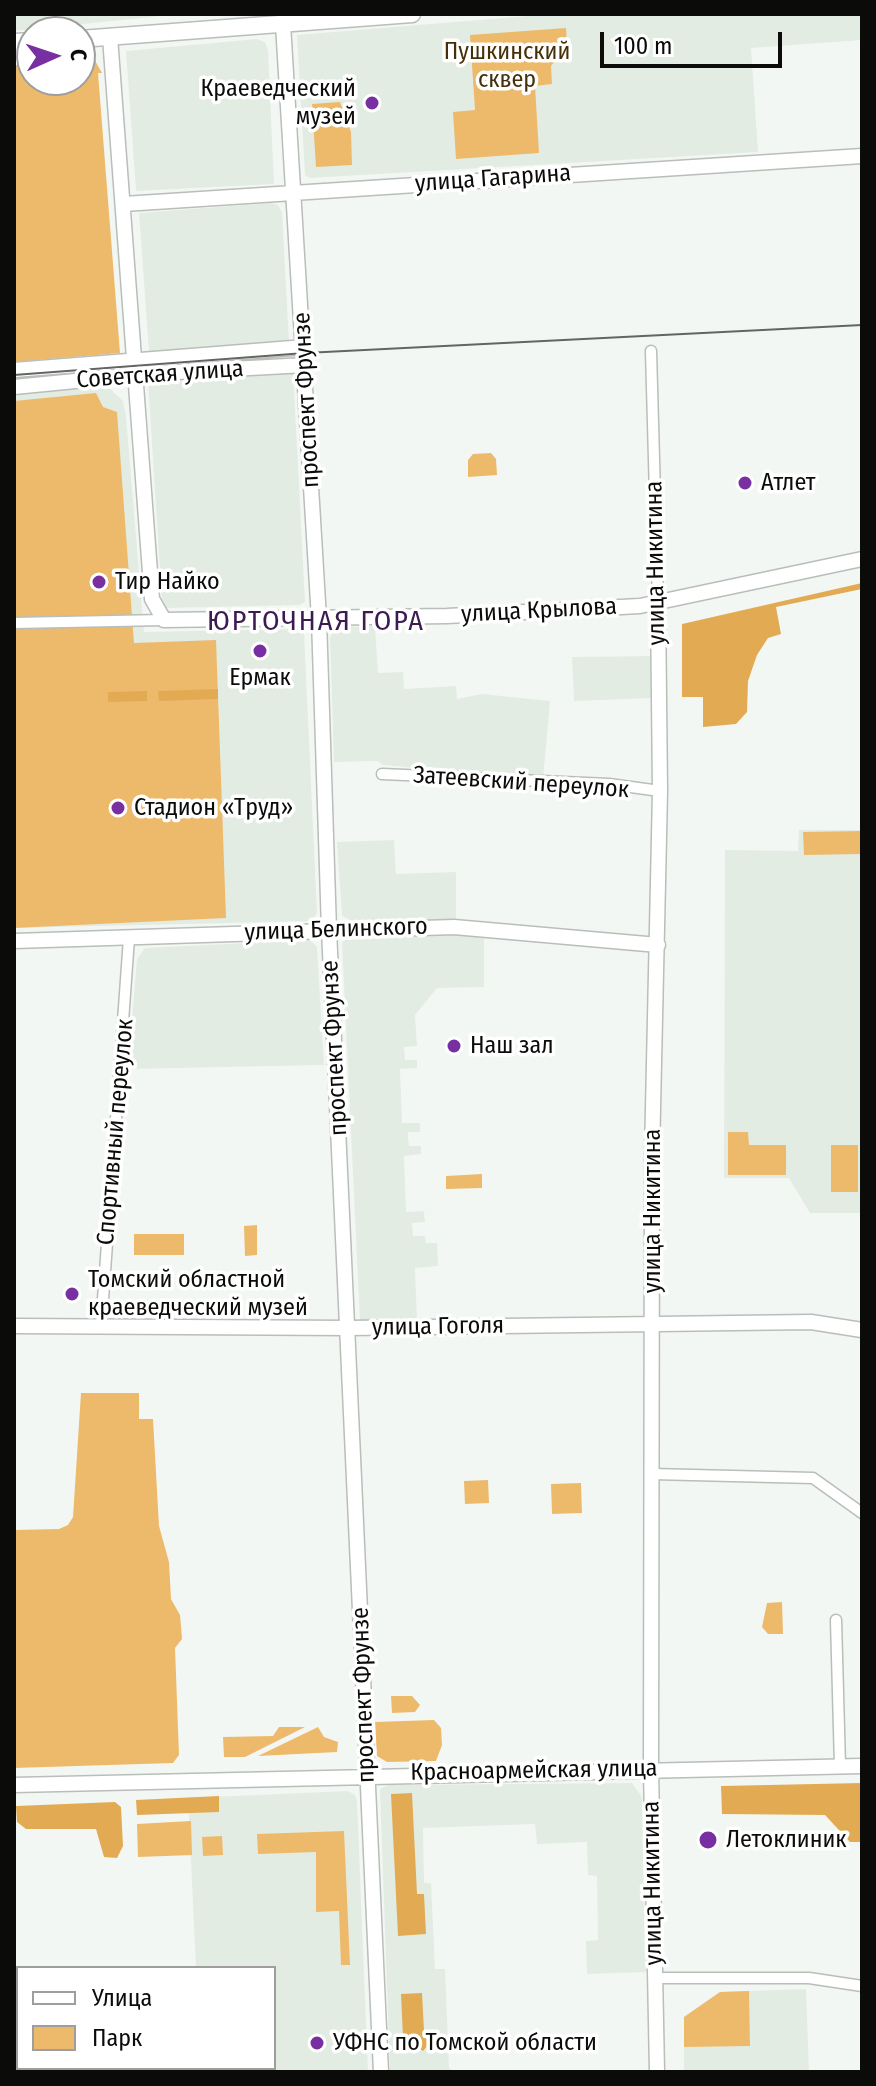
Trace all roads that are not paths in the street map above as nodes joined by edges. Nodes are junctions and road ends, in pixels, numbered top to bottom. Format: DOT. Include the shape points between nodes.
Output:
graph roads {
  1 [pos="412,14"];
  2 [pos="283,24"];
  3 [pos="110,37"];
  4 [pos="96,39"];
  5 [pos="862,156"];
  6 [pos="293,192"];
  7 [pos="124,204"];
  8 [pos="305,347"];
  9 [pos="651,351"];
  10 [pos="134,359"];
  11 [pos="306,365"];
  12 [pos="14,370"];
  13 [pos="138,375"];
  14 [pos="14,387"];
  15 [pos="862,559"];
  16 [pos="658,604"];
  17 [pos="319,619"];
  18 [pos="164,620"];
  19 [pos="14,623"];
  20 [pos="382,774"];
  21 [pos="660,791"];
  22 [pos="329,930"];
  23 [pos="129,938"];
  24 [pos="14,941"];
  25 [pos="658,945"];
  26 [pos="654,1324"];
  27 [pos="14,1326"];
  28 [pos="101,1327"];
  29 [pos="349,1328"];
  30 [pos="862,1330"];
  31 [pos="652,1474"];
  32 [pos="862,1513"];
  33 [pos="836,1620"];
  34 [pos="840,1766"];
  35 [pos="862,1766"];
  36 [pos="651,1769"];
  37 [pos="367,1775"];
  38 [pos="14,1785"];
  39 [pos="655,1978"];
  40 [pos="862,1986"];
  41 [pos="381,2072"];
  42 [pos="657,2072"];
  1 -- 2 [label="main road"];
  2 -- 3 [label="main road"];
  2 -- 6 [label="street, проспект Фрунзе"];
  3 -- 4 [label="main road"];
  3 -- 7 [label="street"];
  5 -- 6 [label="street, улица Гагарина"];
  6 -- 7 [label="street, улица Гагарина"];
  6 -- 8 [label="street, проспект Фрунзе"];
  7 -- 10 [label="street"];
  8 -- 10 [label="street, Советская улица"];
  8 -- 11 [label="street, проспект Фрунзе"];
  9 -- 16 [label="street, улица Никитина"];
  10 -- 12 [label="street, Советская улица"];
  10 -- 13 [label="street"];
  11 -- 13 [label="street, Советская улица"];
  11 -- 17 [label="street, проспект Фрунзе"];
  13 -- 14 [label="street, Советская улица"];
  13 -- 18 [label="street" via="152,599"];
  15 -- 16 [label="street, улица Крылова"];
  16 -- 17 [label="street, улица Крылова"];
  16 -- 21 [label="street, улица Никитина"];
  17 -- 18 [label="street, улица Крылова"];
  17 -- 22 [label="street, проспект Фрунзе"];
  18 -- 19 [label="street"];
  20 -- 21 [label="street, Затеевский переулок"];
  21 -- 25 [label="street, улица Никитина"];
  22 -- 23 [label="street, улица Белинского"];
  22 -- 25 [label="street, улица Белинского" via="454,927"];
  22 -- 29 [label="street, проспект Фрунзе"];
  23 -- 24 [label="street, улица Белинского"];
  23 -- 28 [label="street, Спортивный переулок"];
  25 -- 26 [label="street, улица Никитина"];
  26 -- 29 [label="street, улица Гоголя"];
  26 -- 30 [label="street, улица Гоголя" via="811,1322"];
  26 -- 31 [label="street, улица Никитина"];
  27 -- 28 [label="street, улица Гоголя"];
  28 -- 29 [label="street, улица Гоголя"];
  29 -- 37 [label="street, проспект Фрунзе"];
  31 -- 32 [label="street" via="813,1478"];
  31 -- 36 [label="street, улица Никитина"];
  33 -- 34 [label="street"];
  34 -- 35 [label="street, Красноармейская улица"];
  34 -- 36 [label="street, Красноармейская улица"];
  36 -- 37 [label="street, Красноармейская улица"];
  36 -- 39 [label="street, улица Никитина"];
  37 -- 38 [label="street, Красноармейская улица"];
  37 -- 41 [label="street, проспект Фрунзе"];
  39 -- 40 [label="street" via="809,1978"];
  39 -- 42 [label="street, улица Никитина"];
}
